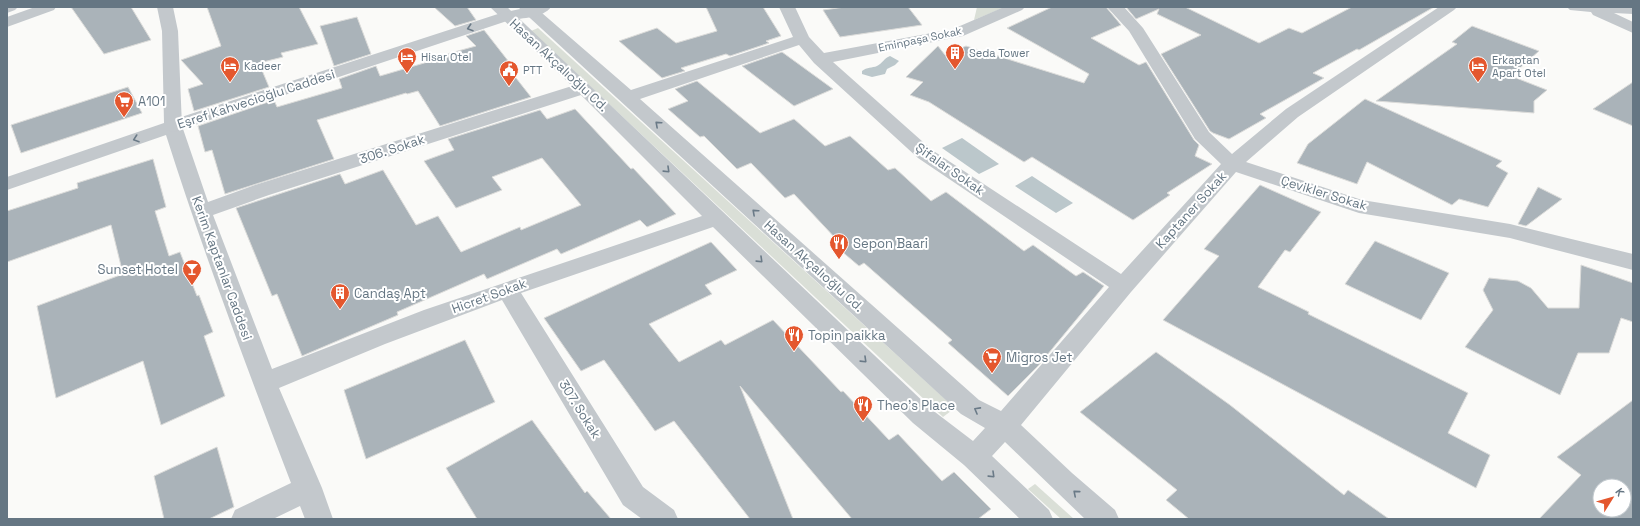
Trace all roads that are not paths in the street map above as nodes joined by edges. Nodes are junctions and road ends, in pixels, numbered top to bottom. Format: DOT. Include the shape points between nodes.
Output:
graph roads {
  1 [pos="49,7"];
  2 [pos="165,7"];
  3 [pos="789,7"];
  4 [pos="1017,7"];
  5 [pos="1115,7"];
  6 [pos="1449,7"];
  7 [pos="1575,7"];
  8 [pos="1591,8"];
  9 [pos="521,9"];
  10 [pos="1633,9"];
  11 [pos="7,22"];
  12 [pos="1633,28"];
  13 [pos="802,39"];
  14 [pos="820,59"];
  15 [pos="584,88"];
  16 [pos="628,97"];
  17 [pos="173,126"];
  18 [pos="1232,164"];
  19 [pos="7,184"];
  20 [pos="201,212"];
  21 [pos="717,218"];
  22 [pos="1633,262"];
  23 [pos="1123,286"];
  24 [pos="507,290"];
  25 [pos="265,383"];
  26 [pos="1005,426"];
  27 [pos="974,457"];
  28 [pos="308,488"];
  29 [pos="245,519"];
  30 [pos="319,519"];
  31 [pos="664,519"];
  32 [pos="1039,519"];
  33 [pos="1105,519"];
  1 -- 11 [label="street"];
  2 -- 17 [label="street, Kerim Kaptanlar Caddesi" via="170,31"];
  3 -- 13 [label="street, Şifalar Sokak"];
  4 -- 14 [label="street, Eminpaşa Sokak" via="957,32"];
  5 -- 18 [label="street, Çevikler Sokak" via="1135,28 1202,135"];
  6 -- 18 [label="street, Kaptaner Sokak" via="1292,113"];
  7 -- 8 [label="street"];
  8 -- 10 [label="street"];
  8 -- 12 [label="street"];
  9 -- 15 [label="street, Hasan Akçalıoğlu Cd."];
  9 -- 16 [label="street, Hasan Akçalıoğlu Cd."];
  9 -- 17 [label="street, Eşref Kahvecioğlu Caddesi, one-way"];
  13 -- 14 [label="street, Şifalar Sokak"];
  13 -- 16 [label="street"];
  14 -- 23 [label="street, Şifalar Sokak" via="925,154"];
  15 -- 20 [label="street, 306. Sokak" via="262,190"];
  15 -- 21 [label="street, Hasan Akçalıoğlu Cd., one-way"];
  26 -- 16 [label="street, Hasan Akçalıoğlu Cd., one-way" via="970,407"];
  17 -- 19 [label="street, Eşref Kahvecioğlu Caddesi, one-way"];
  17 -- 20 [label="street, Kerim Kaptanlar Caddesi"];
  18 -- 22 [label="street, Çevikler Sokak" via="1359,206 1510,231"];
  18 -- 23 [label="street, Kaptaner Sokak"];
  20 -- 25 [label="street, Kerim Kaptanlar Caddesi"];
  21 -- 24 [label="street, Hicret Sokak"];
  21 -- 27 [label="street, Hasan Akçalıoğlu Cd., one-way" via="922,416"];
  23 -- 26 [label="street, Kaptaner Sokak"];
  24 -- 25 [label="street, Hicret Sokak" via="342,351"];
  24 -- 31 [label="street, 307. Sokak" via="634,496"];
  25 -- 28 [label="street, Kerim Kaptanlar Caddesi"];
  26 -- 27 [label="street, Kaptaner Sokak"];
  33 -- 26 [label="street, Hasan Akçalıoğlu Cd., one-way"];
  27 -- 32 [label="street, Hasan Akçalıoğlu Cd., one-way"];
  28 -- 29 [label="street"];
  28 -- 30 [label="street, Kerim Kaptanlar Caddesi"];
}
